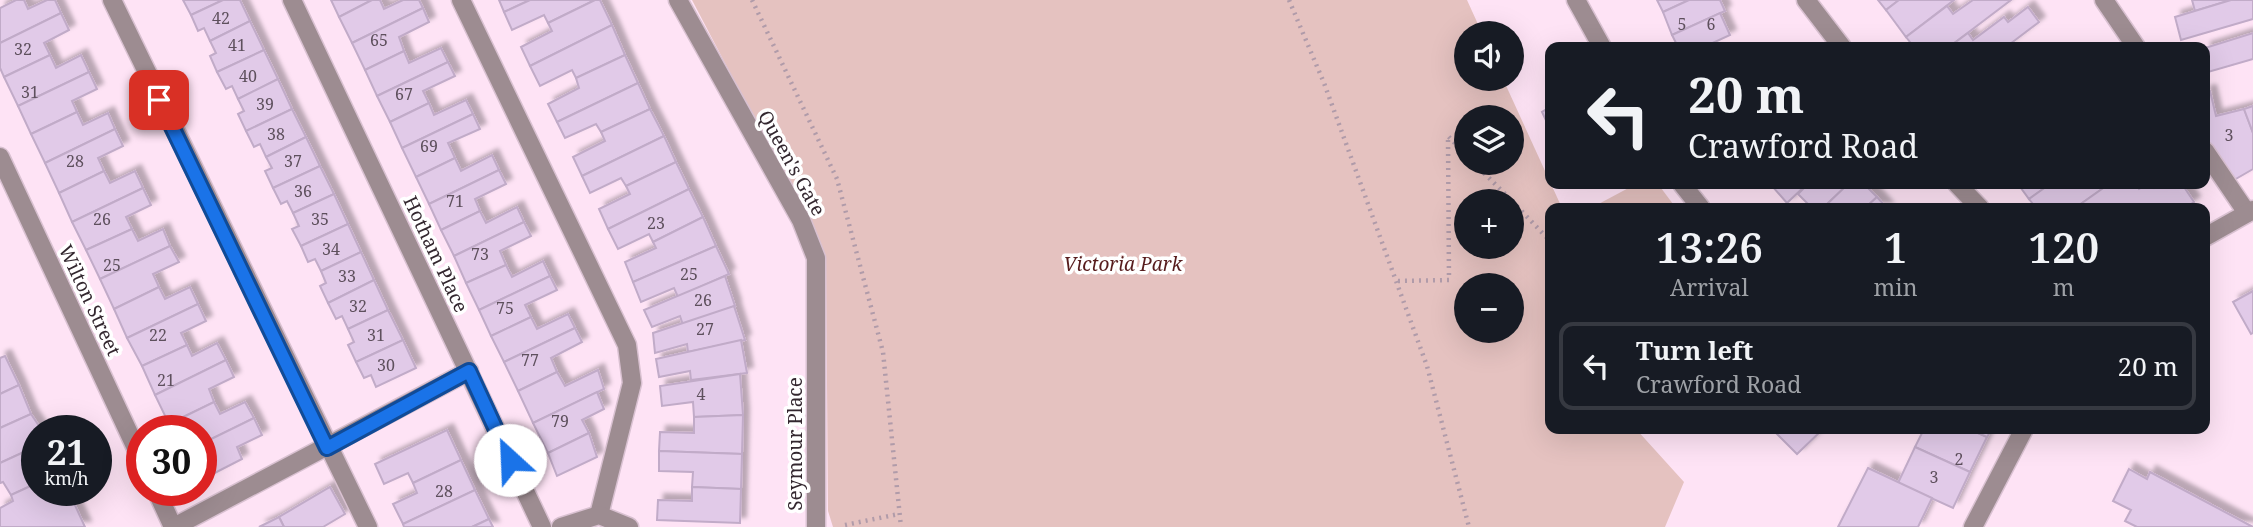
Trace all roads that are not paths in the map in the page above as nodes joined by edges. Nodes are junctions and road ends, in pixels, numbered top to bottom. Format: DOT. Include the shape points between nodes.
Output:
graph roads {
  1 [pos="111,0"];
  2 [pos="292,0"];
  3 [pos="461,0"];
  4 [pos="678,0"];
  5 [pos="1576,0"];
  6 [pos="1806,0"];
  7 [pos="2104,0"];
  8 [pos="1599,42"];
  9 [pos="1838,42"];
  10 [pos="2133,42"];
  11 [pos="0,157"];
  12 [pos="2210,158"];
  13 [pos="1686,189"];
  14 [pos="1962,189"];
  15 [pos="1697,203"];
  16 [pos="1975,203"];
  17 [pos="2250,212"];
  18 [pos="2210,234"];
  19 [pos="816,361"];
  20 [pos="469,371"];
  21 [pos="126,427"];
  22 [pos="2021,434"];
  23 [pos="327,448"];
  24 [pos="163,506"];
  25 [pos="599,515"];
  26 [pos="173,527"];
  27 [pos="368,527"];
  28 [pos="542,527"];
  29 [pos="561,527"];
  30 [pos="629,527"];
  31 [pos="816,527"];
  32 [pos="1973,527"];
  1 -- 23 [label="street"];
  2 -- 20 [label="street, Hotham Place"];
  3 -- 25 [label="street" via="627,345 632,383"];
  4 -- 19 [label="street, Queen's Gate" via="801,220 816,258"];
  5 -- 8 [label="street"];
  6 -- 9 [label="street"];
  7 -- 10 [label="street"];
  11 -- 21 [label="street, Wilton Street"];
  12 -- 17 [label="street"];
  13 -- 15 [label="street"];
  14 -- 16 [label="street"];
  17 -- 18 [label="street"];
  19 -- 31 [label="street, Seymour Place"];
  20 -- 23 [label="street"];
  20 -- 28 [label="street, Hotham Place"];
  22 -- 32 [label="street"];
  23 -- 26 [label="street"];
  23 -- 27 [label="street"];
  24 -- 26 [label="street"];
  25 -- 29 [label="street"];
  25 -- 30 [label="street"];
}
